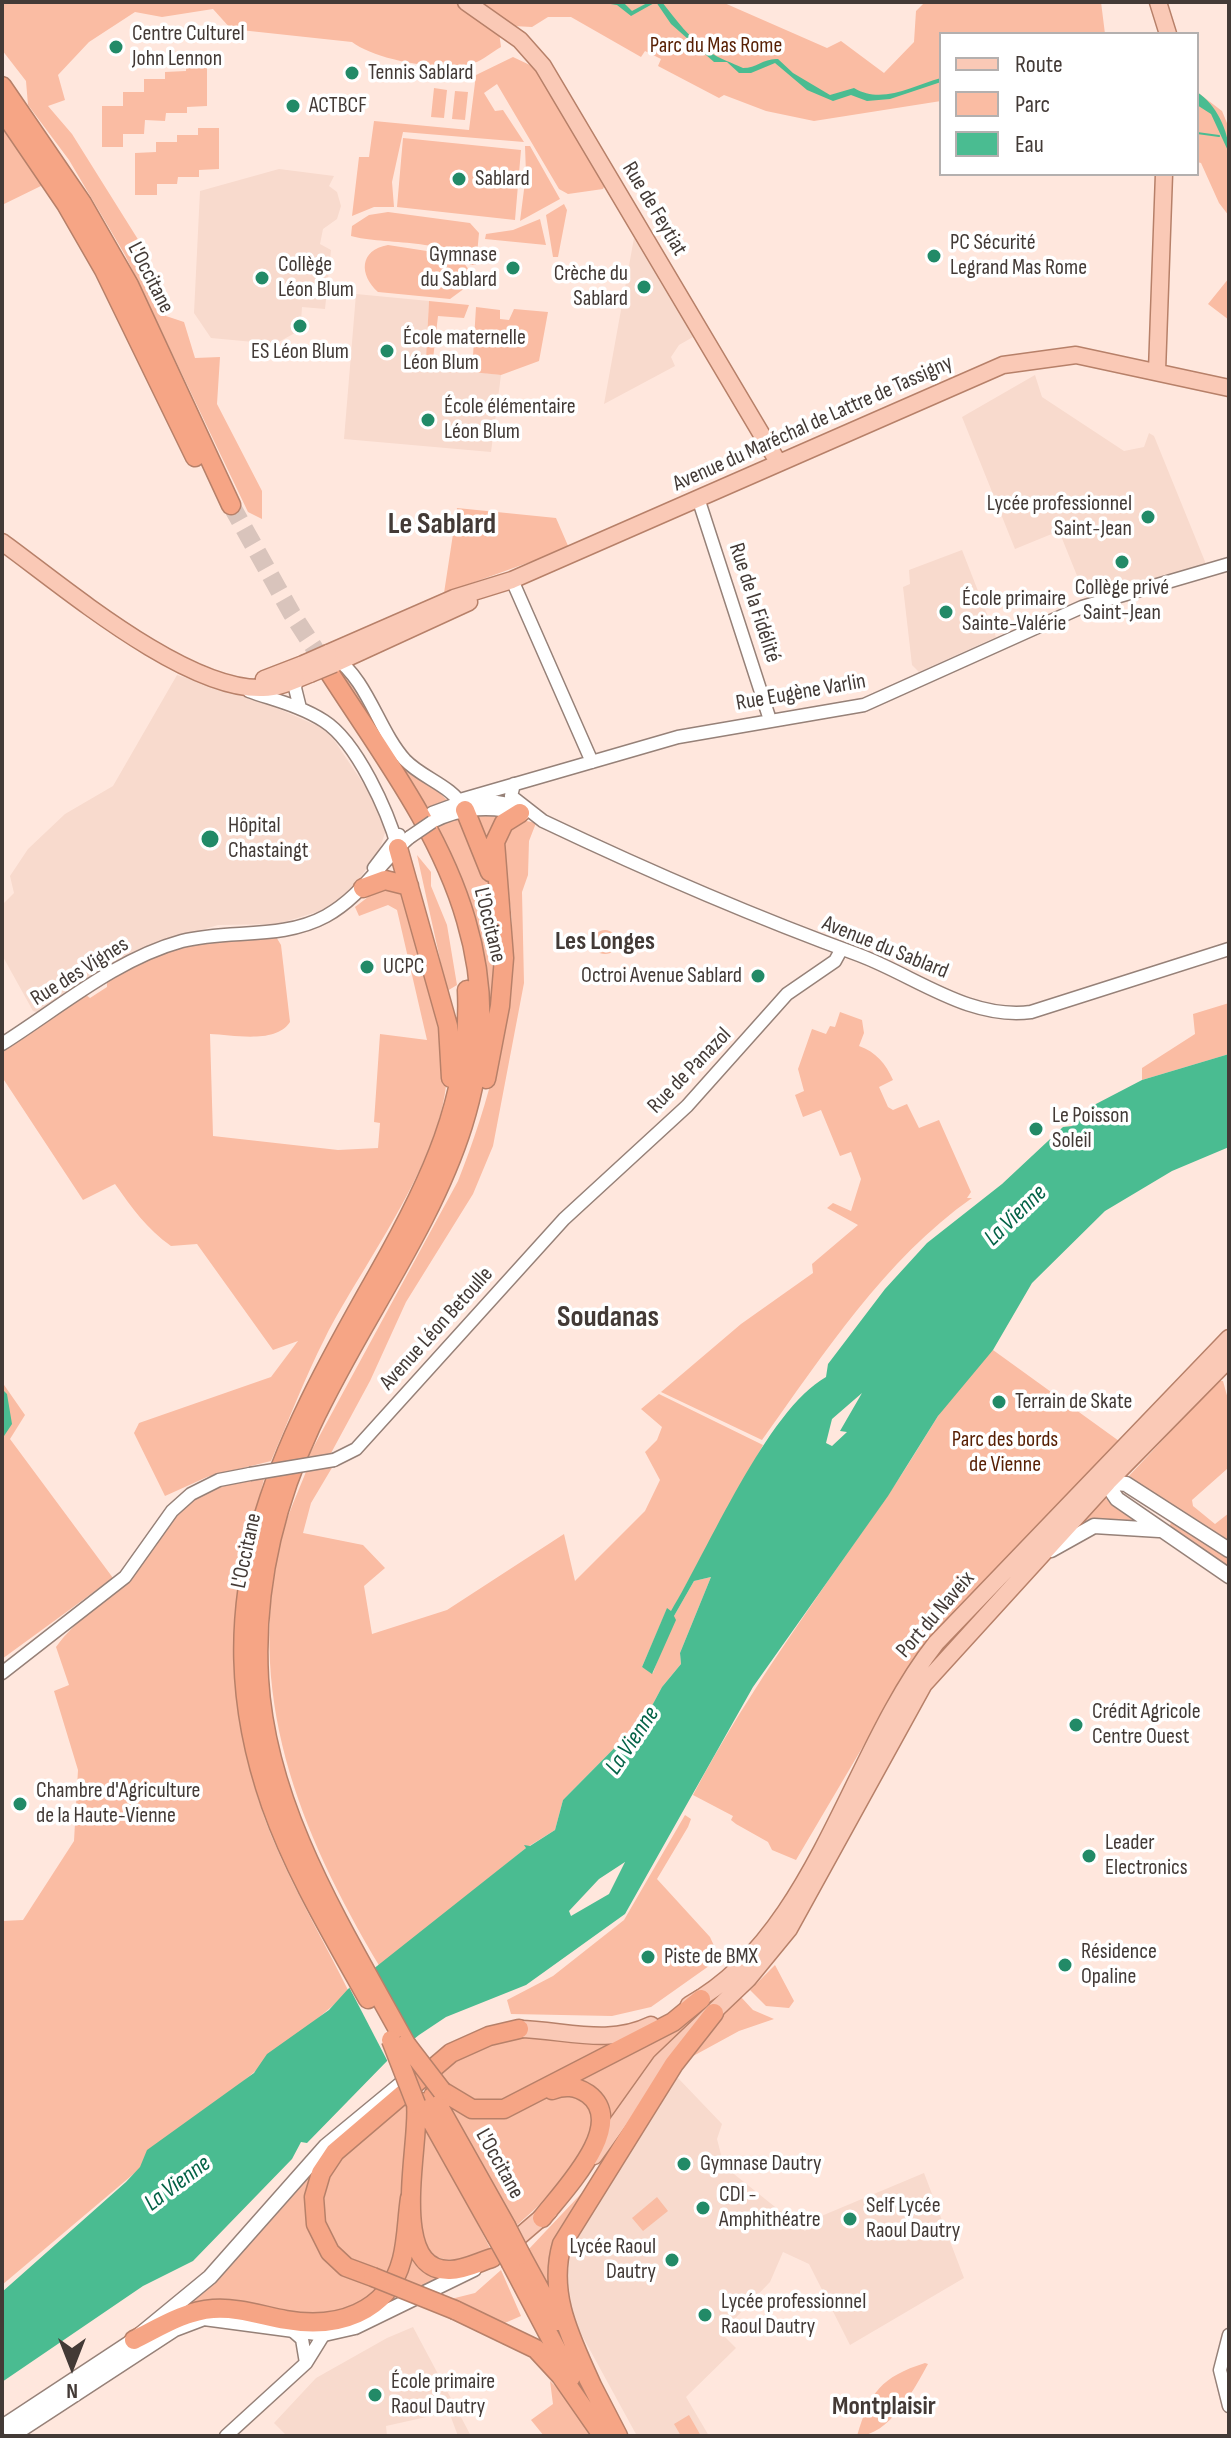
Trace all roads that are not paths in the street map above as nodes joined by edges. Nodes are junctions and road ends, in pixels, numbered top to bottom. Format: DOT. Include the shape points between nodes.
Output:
graph roads {
  1 [pos="466,2"];
  2 [pos="1158,2"];
  3 [pos="1167,32"];
  4 [pos="2,86"];
  5 [pos="2,110"];
  6 [pos="1164,176"];
  7 [pos="1157,371"];
  8 [pos="1229,388"];
  9 [pos="778,462"];
  10 [pos="698,498"];
  11 [pos="2,542"];
  12 [pos="1229,564"];
  13 [pos="505,583"];
  14 [pos="360,652"];
  15 [pos="316,670"];
  16 [pos="355,680"];
  17 [pos="233,684"];
  18 [pos="296,707"];
  19 [pos="770,720"];
  20 [pos="592,762"];
  21 [pos="514,784"];
  22 [pos="463,805"];
  23 [pos="527,814"];
  24 [pos="403,838"];
  25 [pos="409,886"];
  26 [pos="363,888"];
  27 [pos="500,917"];
  28 [pos="1229,949"];
  29 [pos="841,950"];
  30 [pos="2,1044"];
  31 [pos="438,1159"];
  32 [pos="439,1191"];
  33 [pos="564,1219"];
  34 [pos="1229,1338"];
  35 [pos="1229,1359"];
  36 [pos="1103,1478"];
  37 [pos="1161,1530"];
  38 [pos="1229,1550"];
  39 [pos="1037,1559"];
  40 [pos="1229,1576"];
  41 [pos="2,1673"];
  42 [pos="339,1933"];
  43 [pos="744,1973"];
  44 [pos="729,1986"];
  45 [pos="701,1999"];
  46 [pos="714,2013"];
  47 [pos="519,2029"];
  48 [pos="398,2042"];
  49 [pos="533,2096"];
  50 [pos="428,2098"];
  51 [pos="410,2198"];
  52 [pos="542,2218"];
  53 [pos="508,2259"];
  54 [pos="294,2332"];
  55 [pos="324,2334"];
  56 [pos="1229,2335"];
  57 [pos="134,2340"];
  58 [pos="306,2363"];
  59 [pos="593,2388"];
  60 [pos="1229,2406"];
  61 [pos="2,2427"];
  62 [pos="11,2436"];
  63 [pos="226,2436"];
  64 [pos="602,2436"];
  65 [pos="618,2436"];
  1 -- 9 [label="main road, Rue de Feytiat" via="524,43 543,66"];
  2 -- 3 [label="main road"];
  4 -- 5 [label="highway, L'Occitane" via="42,139 114,257 227,507 104,270"];
  6 -- 7 [label="main road"];
  7 -- 8 [label="main road, Avenue du Maréchal de Lattre de Tassigny"];
  7 -- 9 [label="main road, Avenue du Maréchal de Lattre de Tassigny" via="1076,355 1016,362"];
  9 -- 10 [label="main road, Avenue du Maréchal de Lattre de Tassigny"];
  10 -- 13 [label="main road, Avenue du Maréchal de Lattre de Tassigny"];
  10 -- 19 [label="street, Rue de la Fidélité"];
  11 -- 17 [label="main road, Avenue du Maréchal de Lattre de Tassigny" via="167,660"];
  12 -- 19 [label="street, Rue Eugène Varlin" via="1082,607 864,705"];
  13 -- 14 [label="main road, Avenue du Maréchal de Lattre de Tassigny"];
  13 -- 15 [label="main road, Avenue du Maréchal de Lattre de Tassigny" via="454,598"];
  13 -- 20 [label="street" via="519,598"];
  14 -- 15 [label="main road, Avenue du Maréchal de Lattre de Tassigny"];
  14 -- 16 [label="street"];
  15 -- 16 [label="street"];
  15 -- 17 [label="main road, Avenue du Maréchal de Lattre de Tassigny"];
  15 -- 17 [label="main road, Avenue du Maréchal de Lattre de Tassigny"];
  15 -- 18 [label="street"];
  15 -- 31 [label="highway, L'Occitane" via="422,841 445,890 461,944 465,1050 458,1100"];
  15 -- 32 [label="highway, L'Occitane" via="441,856 472,944 480,1015 476,1076 466,1122"];
  16 -- 22 [label="street" via="399,753"];
  17 -- 18 [label="street"];
  18 -- 24 [label="street" via="326,722 345,742"];
  19 -- 20 [label="street, Rue Eugène Varlin" via="678,737"];
  20 -- 21 [label="street, Rue Eugène Varlin"];
  21 -- 22 [label="street, Rue Eugène Varlin"];
  21 -- 23 [label="street" via="511,796"];
  22 -- 23 [label="street, Avenue du Sablard"];
  22 -- 24 [label="street, Avenue du Sablard"];
  22 -- 27 [label="highway" via="487,862"];
  23 -- 27 [label="highway" via="504,823 495,842"];
  23 -- 29 [label="street, Avenue du Sablard"];
  24 -- 25 [label="highway"];
  24 -- 26 [label="street, Avenue du Sablard"];
  25 -- 26 [label="highway" via="393,880"];
  25 -- 31 [label="highway" via="452,1058"];
  26 -- 30 [label="street, Rue des Vignes" via="325,917 301,927 181,941 110,974"];
  27 -- 32 [label="highway" via="502,983 485,1080 458,1165"];
  28 -- 29 [label="street, Avenue du Sablard" via="1009,1015 985,1011"];
  29 -- 33 [label="street, Rue de Panazol" via="835,961 787,994 687,1106"];
  31 -- 42 [label="highway, L'Occitane" via="283,1454 260,1523 247,1596 248,1693 262,1772 289,1849"];
  32 -- 42 [label="highway, L'Occitane" via="312,1424 275,1523 260,1602 260,1683 274,1765"];
  33 -- 41 [label="street, Avenue Léon Betoulle, bridge" via="356,1449 334,1460 219,1480 191,1494 172,1511 125,1577"];
  34 -- 36 [label="main road, Port du Naveix"];
  35 -- 36 [label="main road, Port du Naveix"];
  36 -- 37 [label="main road" via="1117,1499"];
  36 -- 38 [label="main road" via="1126,1484"];
  36 -- 39 [label="main road, Port du Naveix"];
  36 -- 43 [label="main road, Port du Naveix" via="948,1629 922,1661 800,1886"];
  37 -- 39 [label="main road" via="1094,1526"];
  37 -- 40 [label="main road"];
  39 -- 43 [label="main road, Port du Naveix" via="924,1684 789,1929"];
  42 -- 48 [label="highway, L'Occitane"];
  43 -- 44 [label="main road"];
  44 -- 45 [label="main road"];
  44 -- 46 [label="main road"];
  45 -- 47 [label="main road" via="646,2028 617,2036"];
  45 -- 49 [label="highway" via="673,2022"];
  46 -- 52 [label="main road" via="661,2062 585,2170"];
  46 -- 59 [label="highway" via="674,2064 562,2244 556,2275 560,2305"];
  47 -- 57 [label="main road" via="489,2029 448,2047 385,2095 326,2146 210,2277"];
  47 -- 64 [label="highway, bridge" via="451,2053 335,2152 314,2197 316,2224 330,2252 346,2267 536,2349"];
  48 -- 50 [label="highway, bridge"];
  48 -- 50 [label="highway, bridge"];
  49 -- 50 [label="highway" via="504,2109 482,2111"];
  49 -- 52 [label="highway" via="577,2088 595,2101 602,2118 595,2144"];
  50 -- 51 [label="highway" via="419,2123"];
  50 -- 53 [label="highway, L'Occitane, bridge" via="501,2231"];
  51 -- 53 [label="highway" via="414,2242 433,2266 448,2271"];
  51 -- 57 [label="highway" via="395,2277 382,2297 352,2318 311,2324 216,2308 190,2312"];
  52 -- 53 [label="main road"];
  53 -- 55 [label="main road" via="355,2327"];
  53 -- 59 [label="highway, L'Occitane"];
  53 -- 64 [label="highway, L'Occitane"];
  54 -- 55 [label="main road"];
  54 -- 58 [label="street" via="302,2339"];
  54 -- 62 [label="main road" via="204,2318 175,2329"];
  55 -- 58 [label="street"];
  56 -- 60 [label="street" via="1220,2370"];
  57 -- 61 [label="main road"];
  58 -- 63 [label="street"];
  59 -- 65 [label="highway, L'Occitane"];
}
